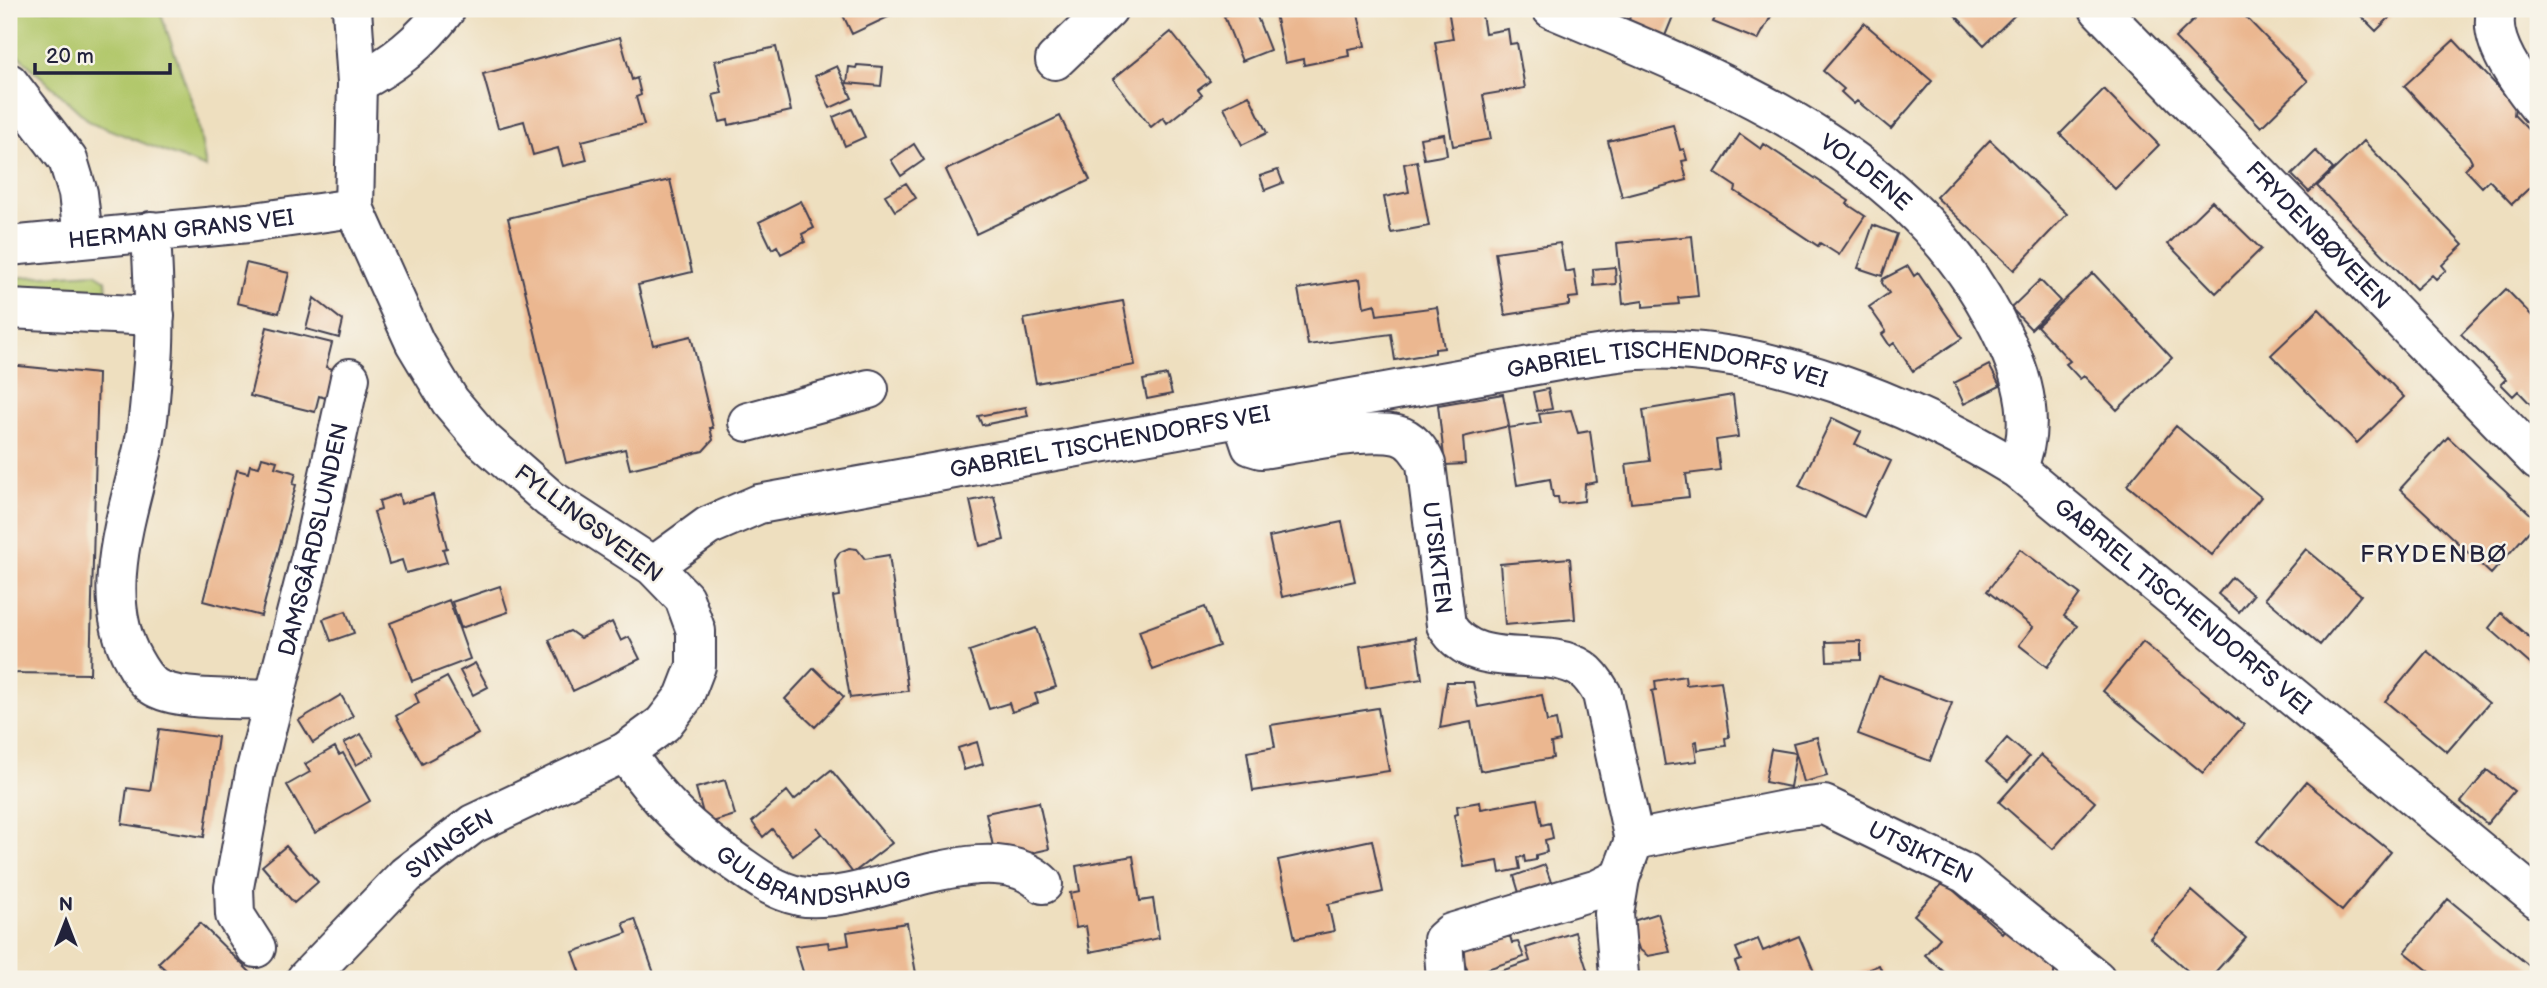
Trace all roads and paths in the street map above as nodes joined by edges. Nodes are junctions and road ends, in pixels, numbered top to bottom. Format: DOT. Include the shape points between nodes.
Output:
graph roads {
  1 [pos="352,9"];
  2 [pos="446,9"];
  3 [pos="1108,9"];
  4 [pos="1552,9"];
  5 [pos="2099,9"];
  6 [pos="2497,9"];
  7 [pos="1055,60"];
  8 [pos="9,83"];
  9 [pos="357,83"];
  10 [pos="2538,106"];
  11 [pos="354,208"];
  12 [pos="151,231"];
  13 [pos="83,238"];
  14 [pos="9,246"];
  15 [pos="9,309"];
  16 [pos="155,316"];
  17 [pos="350,378"];
  18 [pos="869,389"];
  19 [pos="1242,419"];
  20 [pos="748,422"];
  21 [pos="2538,461"];
  22 [pos="2017,469"];
  23 [pos="653,566"];
  24 [pos="274,701"];
  25 [pos="625,752"];
  26 [pos="1634,840"];
  27 [pos="1620,878"];
  28 [pos="1043,884"];
  29 [pos="2538,900"];
  30 [pos="257,948"];
  31 [pos="1619,975"];
  32 [pos="306,979"];
  33 [pos="1447,979"];
  34 [pos="2096,979"];
  1 -- 9 [label="street, FYLLINGSVEIEN"];
  2 -- 9 [label="street" via="394,64"];
  3 -- 7 [label="street"];
  4 -- 22 [label="street, VOLDENE" via="1713,76 1786,114 1867,168 1930,228 1983,298 2015,360 2026,399 2026,449"];
  5 -- 21 [label="street, FRYDENBØVEIEN"];
  6 -- 10 [label="street" via="2493,25 2501,49"];
  8 -- 13 [label="street" via="68,160 78,193"];
  9 -- 11 [label="street, FYLLINGSVEIEN"];
  11 -- 12 [label="street, HERMAN GRANS VEI"];
  11 -- 23 [label="street, FYLLINGSVEIEN" via="415,343 450,401 483,440 531,484"];
  12 -- 13 [label="street, HERMAN GRANS VEI"];
  12 -- 16 [label="street"];
  13 -- 14 [label="street, HERMAN GRANS VEI"];
  15 -- 16 [label="street"];
  16 -- 24 [label="street" via="145,440 117,564 121,639 155,688 176,694"];
  17 -- 24 [label="street, DAMSGÅRDSLUNDEN"];
  18 -- 20 [label="street"];
  19 -- 22 [label="street, GABRIEL TISCHENDORFS VEI" via="1575,358 1639,350 1693,353 1786,369 1861,392 1967,439"];
  19 -- 23 [label="street, GABRIEL TISCHENDORFS VEI" via="759,503 708,526"];
  19 -- 26 [label="street, UTSIKTEN" via="1251,446 1261,449 1367,434 1399,435 1420,450 1428,475 1446,625 1455,641 1467,647 1514,658 1558,661 1581,667 1592,678 1602,694"];
  22 -- 29 [label="street, GABRIEL TISCHENDORFS VEI"];
  23 -- 25 [label="street, FYLLINGSVEIEN" via="684,598 696,631 696,666 684,698 663,724"];
  24 -- 30 [label="street, DAMSGÅRDSLUNDEN" via="234,887 234,915"];
  25 -- 28 [label="street, GULBRANDSHAUG" via="689,829 770,887 789,894 830,896 979,866 1019,869"];
  25 -- 32 [label="street, SVINGEN" via="473,824 406,875"];
  26 -- 27 [label="street"];
  26 -- 34 [label="street, UTSIKTEN" via="1824,805 1966,874"];
  27 -- 31 [label="street" via="1614,914"];
  27 -- 33 [label="street" via="1598,889 1451,933 1441,950"];
}
